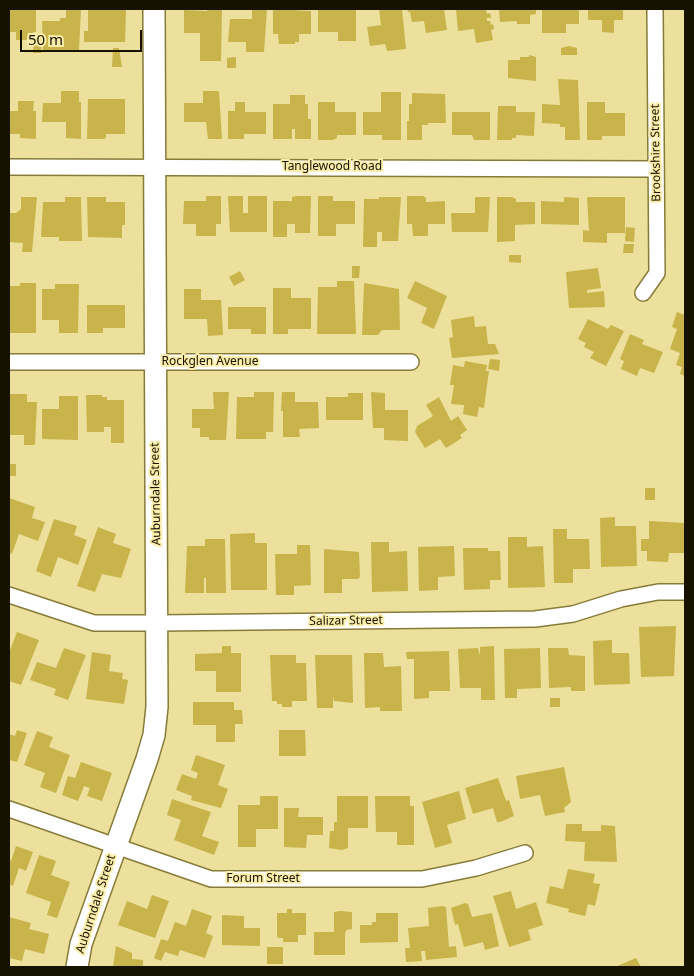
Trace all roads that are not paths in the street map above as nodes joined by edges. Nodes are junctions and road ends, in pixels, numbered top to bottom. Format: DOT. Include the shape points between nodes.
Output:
graph roads {
  1 [pos="154,9"];
  2 [pos="654,9"];
  3 [pos="9,167"];
  4 [pos="154,167"];
  5 [pos="656,169"];
  6 [pos="643,293"];
  7 [pos="9,362"];
  8 [pos="411,362"];
  9 [pos="154,363"];
  10 [pos="685,592"];
  11 [pos="9,595"];
  12 [pos="158,623"];
  13 [pos="9,809"];
  14 [pos="114,847"];
  15 [pos="525,853"];
  16 [pos="77,967"];
  1 -- 4 [label="street, Auburndale Street"];
  2 -- 5 [label="street, Brookshire Street"];
  3 -- 4 [label="street, Tanglewood Road"];
  4 -- 5 [label="street, Tanglewood Road"];
  4 -- 9 [label="street, Auburndale Street"];
  5 -- 6 [label="street, Brookshire Street" via="657,273"];
  7 -- 9 [label="street, Rockglen Avenue"];
  8 -- 9 [label="street, Rockglen Avenue"];
  9 -- 12 [label="street, Auburndale Street"];
  10 -- 12 [label="street, Salizar Street" via="658,592 573,614 535,618"];
  11 -- 12 [label="street, Salizar Street" via="94,623"];
  12 -- 14 [label="street, Auburndale Street" via="154,734"];
  13 -- 14 [label="street, Forum Street"];
  14 -- 15 [label="street, Forum Street" via="211,879 422,879 476,868"];
  14 -- 16 [label="street, Auburndale Street" via="81,944"];
}
